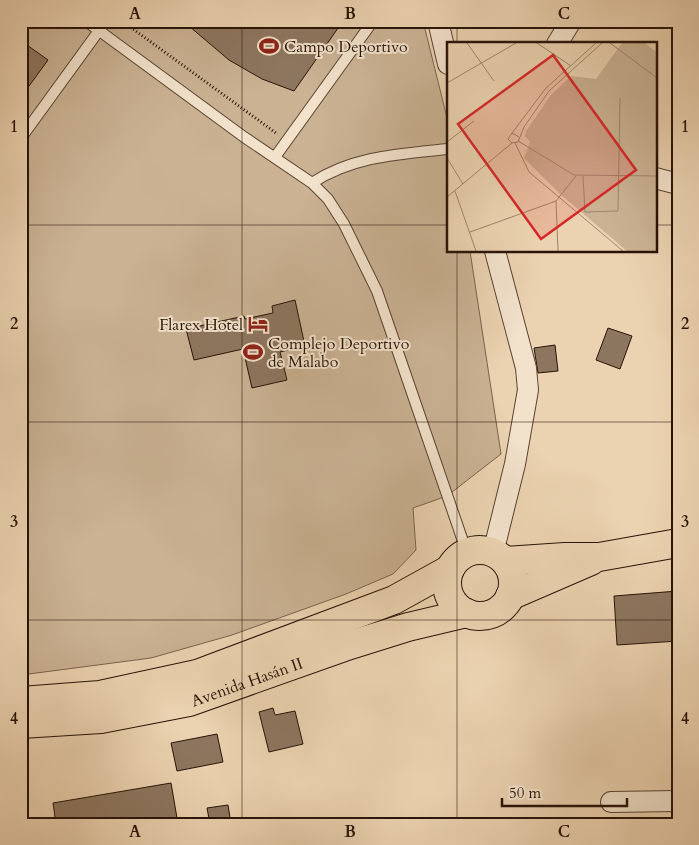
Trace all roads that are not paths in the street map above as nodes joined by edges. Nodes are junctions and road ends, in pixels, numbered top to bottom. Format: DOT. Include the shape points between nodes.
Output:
graph roads {
  1 [pos="86,21"];
  2 [pos="106,21"];
  3 [pos="373,21"];
  4 [pos="438,21"];
  5 [pos="572,21"];
  6 [pos="99,31"];
  7 [pos="558,42"];
  8 [pos="447,60"];
  9 [pos="21,138"];
  10 [pos="447,149"];
  11 [pos="275,157"];
  12 [pos="656,178"];
  13 [pos="312,183"];
  14 [pos="678,184"];
  15 [pos="495,252"];
  16 [pos="678,543"];
  17 [pos="600,557"];
  18 [pos="479,559"];
  19 [pos="510,596"];
  20 [pos="467,613"];
  21 [pos="21,700"];
  22 [pos="21,724"];
  23 [pos="678,801"];
  24 [pos="611,802"];
  1 -- 6 [label="lane"];
  2 -- 6 [label="lane"];
  3 -- 11 [label="lane"];
  4 -- 8 [label="street"];
  5 -- 7 [label="street"];
  6 -- 9 [label="lane"];
  6 -- 11 [label="lane"];
  10 -- 13 [label="lane" via="352,163"];
  11 -- 13 [label="lane"];
  12 -- 14 [label="street"];
  13 -- 18 [label="lane" via="344,224 377,292"];
  15 -- 18 [label="street" via="526,368 528,390 515,464"];
  16 -- 17 [label="main road"];
  17 -- 18 [label="main road"];
  17 -- 19 [label="main road"];
  18 -- 19 [label="main road" via="513,582"];
  18 -- 20 [label="main road" via="447,584 451,598"];
  18 -- 21 [label="main road, Avenida Hasán II" via="394,600 197,674 100,695"];
  19 -- 20 [label="main road" via="501,608 488,615"];
  20 -- 22 [label="main road, Avenida Hasán II" via="344,647 189,702 101,719"];
  23 -- 24 [label="street"];
}
